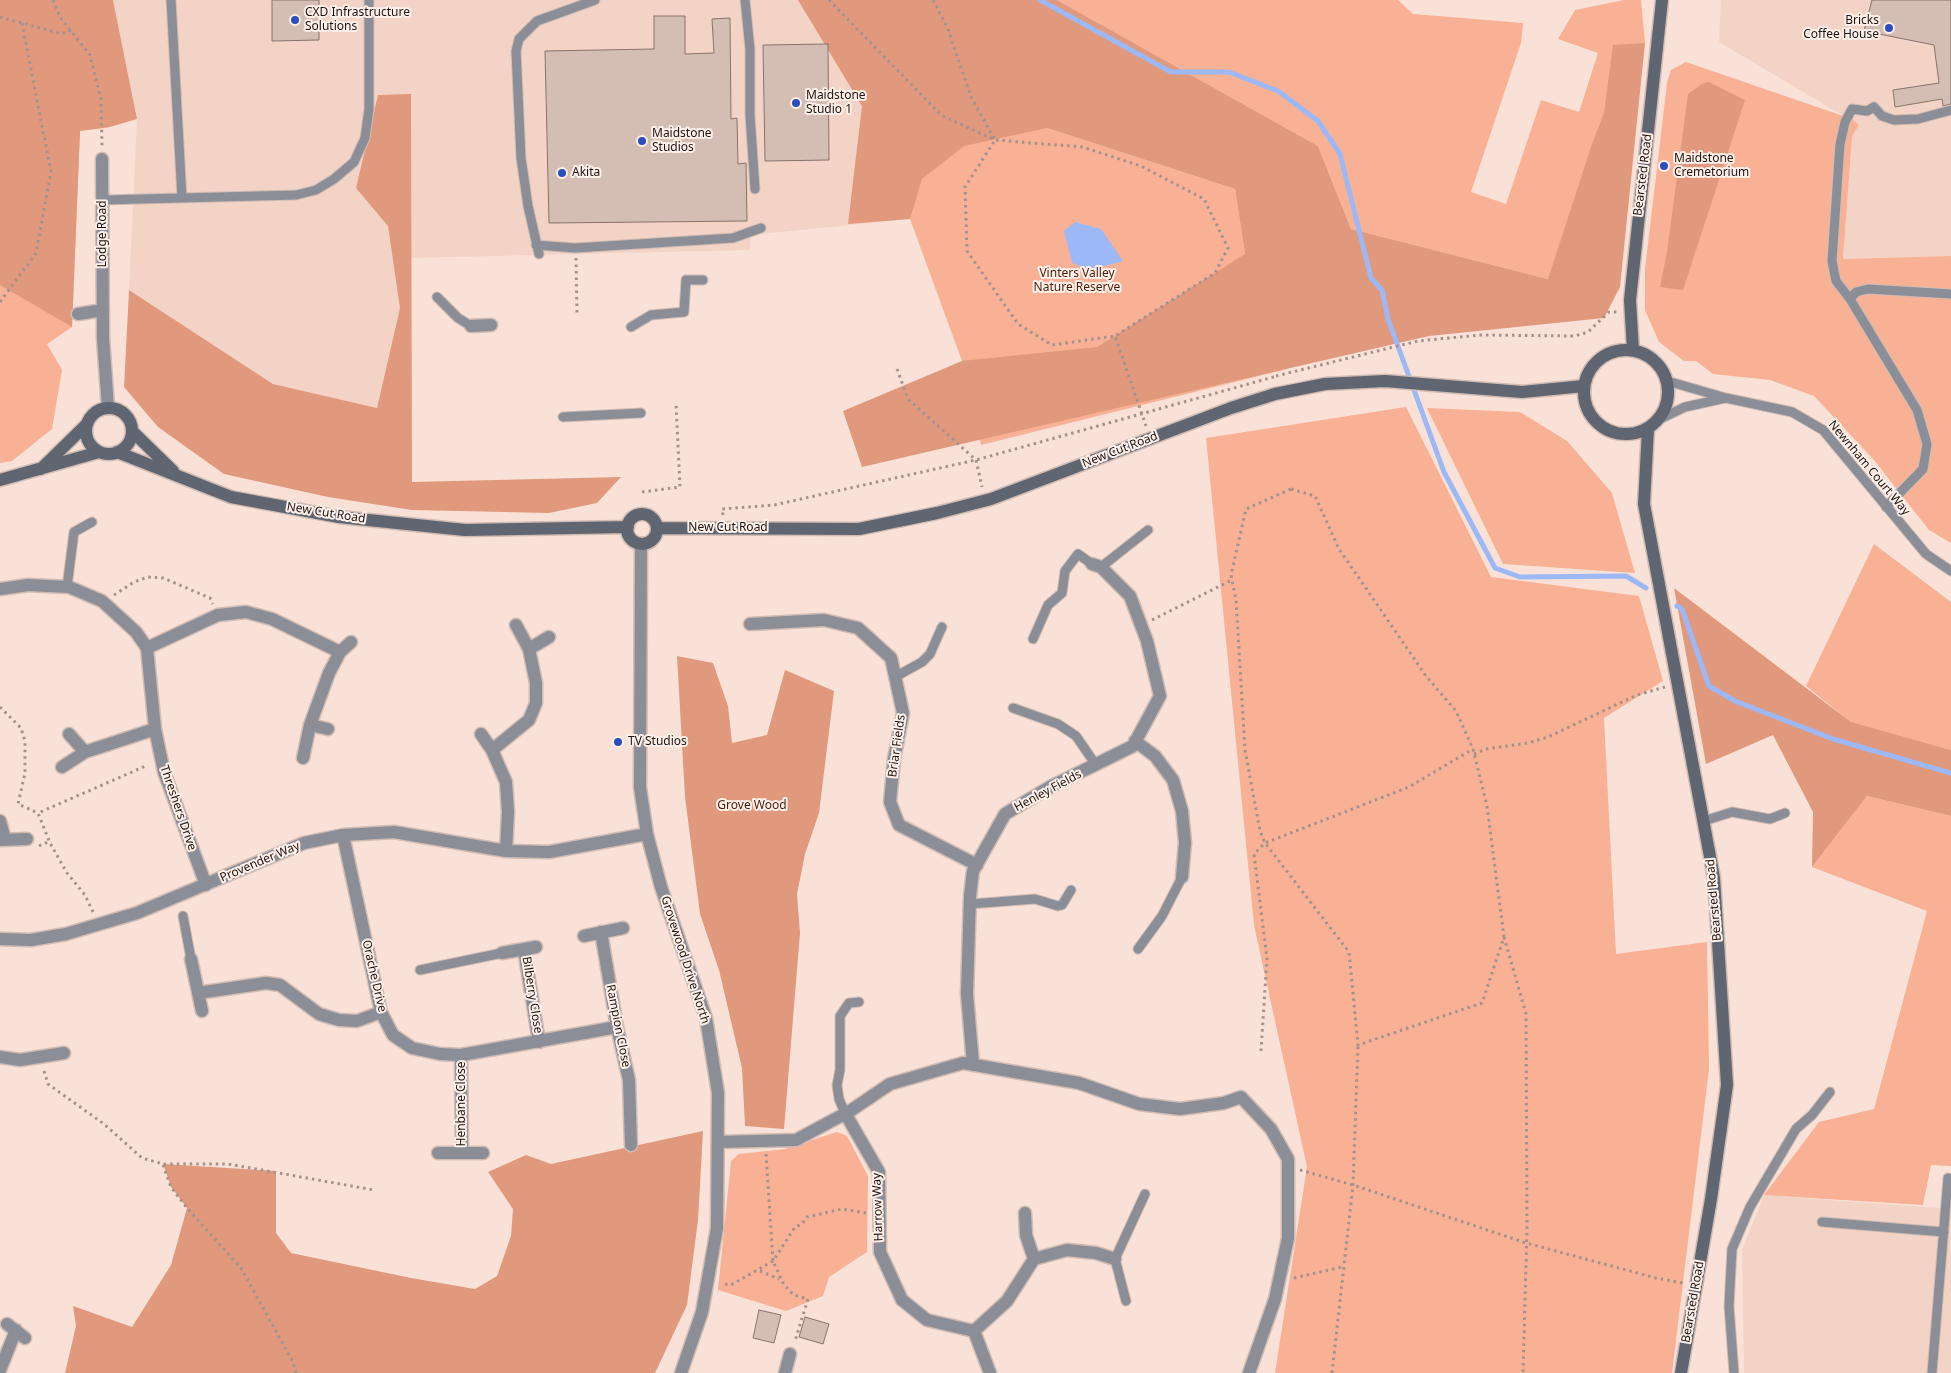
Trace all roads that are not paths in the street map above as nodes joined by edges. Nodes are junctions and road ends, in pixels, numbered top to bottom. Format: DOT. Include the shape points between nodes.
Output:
graph roads {
  1 [pos="171,0"];
  2 [pos="369,0"];
  3 [pos="594,0"];
  4 [pos="745,0"];
  5 [pos="1662,0"];
  6 [pos="1951,110"];
  7 [pos="102,159"];
  8 [pos="755,189"];
  9 [pos="182,198"];
  10 [pos="103,200"];
  11 [pos="760,228"];
  12 [pos="536,245"];
  13 [pos="539,254"];
  14 [pos="703,280"];
  15 [pos="1951,294"];
  16 [pos="437,297"];
  17 [pos="1850,299"];
  18 [pos="103,310"];
  19 [pos="78,314"];
  20 [pos="491,325"];
  21 [pos="471,326"];
  22 [pos="631,327"];
  23 [pos="1633,350"];
  24 [pos="1667,381"];
  25 [pos="1584,386"];
  26 [pos="1726,398"];
  27 [pos="108,408"];
  28 [pos="641,413"];
  29 [pos="563,417"];
  30 [pos="1658,420"];
  31 [pos="86,425"];
  32 [pos="1648,429"];
  33 [pos="132,432"];
  34 [pos="99,452"];
  35 [pos="117,452"];
  36 [pos="39,470"];
  37 [pos="178,476"];
  38 [pos="0,480"];
  39 [pos="1886,507"];
  40 [pos="92,522"];
  41 [pos="628,527"];
  42 [pos="657,528"];
  43 [pos="1148,530"];
  44 [pos="641,544"];
  45 [pos="1096,565"];
  46 [pos="1951,571"];
  47 [pos="67,587"];
  48 [pos="0,589"];
  49 [pos="750,624"];
  50 [pos="516,625"];
  51 [pos="942,627"];
  52 [pos="549,637"];
  53 [pos="1033,639"];
  54 [pos="352,642"];
  55 [pos="147,648"];
  56 [pos="529,649"];
  57 [pos="340,652"];
  58 [pos="895,677"];
  59 [pos="1013,708"];
  60 [pos="310,725"];
  61 [pos="154,729"];
  62 [pos="328,729"];
  63 [pos="69,734"];
  64 [pos="481,734"];
  65 [pos="1135,742"];
  66 [pos="492,750"];
  67 [pos="85,752"];
  68 [pos="303,758"];
  69 [pos="1096,765"];
  70 [pos="62,767"];
  71 [pos="1785,813"];
  72 [pos="0,820"];
  73 [pos="1704,820"];
  74 [pos="647,834"];
  75 [pos="344,835"];
  76 [pos="27,839"];
  77 [pos="2,840"];
  78 [pos="506,851"];
  79 [pos="977,865"];
  80 [pos="1182,877"];
  81 [pos="206,885"];
  82 [pos="1071,890"];
  83 [pos="970,904"];
  84 [pos="183,916"];
  85 [pos="624,928"];
  86 [pos="602,932"];
  87 [pos="584,936"];
  88 [pos="0,939"];
  89 [pos="1138,949"];
  90 [pos="502,952"];
  91 [pos="191,959"];
  92 [pos="420,970"];
  93 [pos="198,993"];
  94 [pos="859,1002"];
  95 [pos="202,1011"];
  96 [pos="381,1012"];
  97 [pos="617,1027"];
  98 [pos="539,1042"];
  99 [pos="64,1053"];
  100 [pos="461,1055"];
  101 [pos="0,1057"];
  102 [pos="973,1065"];
  103 [pos="1830,1092"];
  104 [pos="845,1113"];
  105 [pos="719,1142"];
  106 [pos="631,1145"];
  107 [pos="438,1153"];
  108 [pos="462,1153"];
  109 [pos="483,1153"];
  110 [pos="1951,1179"];
  111 [pos="1145,1194"];
  112 [pos="1025,1213"];
  113 [pos="1822,1222"];
  114 [pos="1944,1232"];
  115 [pos="1034,1259"];
  116 [pos="1115,1259"];
  117 [pos="1126,1301"];
  118 [pos="16,1330"];
  119 [pos="974,1331"];
  120 [pos="790,1354"];
  121 [pos="0,1370"];
  122 [pos="681,1373"];
  123 [pos="785,1373"];
  124 [pos="990,1373"];
  125 [pos="1249,1373"];
  126 [pos="1681,1373"];
  127 [pos="1734,1373"];
  128 [pos="1932,1373"];
  1 -- 9 [label="lane"];
  2 -- 9 [label="lane" via="369,109 365,138 354,162 316,190 296,195"];
  3 -- 12 [label="lane" via="537,21 519,39 516,51 521,158"];
  4 -- 8 [label="lane"];
  5 -- 23 [label="street, Bearsted Road" via="1636,238 1631,312"];
  6 -- 17 [label="lane" via="1918,119 1894,120 1882,116 1874,107 1867,111 1852,109 1848,115 1840,144 1832,261 1836,281"];
  7 -- 10 [label="street, Lodge Road"];
  9 -- 10 [label="lane"];
  10 -- 18 [label="street, Lodge Road"];
  11 -- 12 [label="lane" via="733,238 575,248"];
  12 -- 13 [label="lane"];
  14 -- 22 [label="lane" via="686,280 684,312 651,315"];
  15 -- 17 [label="lane" via="1868,289 1856,292"];
  16 -- 21 [label="lane"];
  17 -- 39 [label="lane" via="1917,410 1927,444 1923,469"];
  18 -- 19 [label="street"];
  18 -- 27 [label="street, Lodge Road"];
  20 -- 21 [label="street"];
  23 -- 24 [label="street" via="1654,360"];
  23 -- 25 [label="street" via="1610,352 1601,358 1587,376"];
  24 -- 26 [label="lane, Newnham Court Way"];
  24 -- 30 [label="street" via="1667,401"];
  25 -- 32 [label="street" via="1584,400 1589,413 1603,427 1622,434"];
  25 -- 42 [label="street, New Cut Road" via="1522,392 1385,381 1325,384 1275,394 985,500 937,513 859,529"];
  26 -- 30 [label="lane, Newnham Court Way" via="1685,407"];
  26 -- 39 [label="lane, Newnham Court Way" via="1792,412 1823,430"];
  27 -- 31 [label="street, New Cut Road" via="94,413"];
  27 -- 33 [label="street, New Cut Road" via="115,408 128,417"];
  28 -- 29 [label="lane"];
  30 -- 32 [label="street"];
  31 -- 34 [label="street" via="88,441"];
  31 -- 36 [label="street, New Cut Road"];
  32 -- 73 [label="street, Bearsted Road" via="1644,504"];
  33 -- 35 [label="street" via="128,444"];
  33 -- 37 [label="street, New Cut Road"];
  34 -- 35 [label="street, New Cut Road"];
  34 -- 36 [label="street, New Cut Road"];
  35 -- 37 [label="street, New Cut Road"];
  36 -- 38 [label="street, New Cut Road"];
  37 -- 41 [label="street, New Cut Road" via="231,497 339,517 464,530"];
  39 -- 46 [label="lane, Newnham Court Way" via="1926,554"];
  40 -- 47 [label="lane" via="74,532"];
  41 -- 42 [label="street" via="632,519 642,514 653,518"];
  41 -- 44 [label="street" via="630,538"];
  42 -- 44 [label="street" via="654,539"];
  43 -- 45 [label="lane"];
  44 -- 74 [label="street, Grovewood Drive North" via="639,745 640,786"];
  45 -- 53 [label="lane" via="1078,554 1066,571 1062,593 1048,605"];
  45 -- 65 [label="street, Henley Fields" via="1130,596 1148,641 1160,696"];
  47 -- 48 [label="street" via="28,585"];
  47 -- 55 [label="street" via="105,604 136,632"];
  49 -- 58 [label="street, Briar Fields" via="824,620 858,628 891,658"];
  50 -- 56 [label="street"];
  51 -- 58 [label="lane" via="930,654"];
  52 -- 56 [label="street"];
  54 -- 57 [label="street"];
  55 -- 57 [label="street" via="221,615 246,612 272,619"];
  55 -- 61 [label="street, Threshers Drive"];
  56 -- 66 [label="street" via="536,683 536,703 529,720"];
  57 -- 60 [label="street"];
  58 -- 79 [label="street, Briar Fields" via="903,713 890,802 899,825"];
  59 -- 69 [label="lane" via="1058,724 1076,736"];
  60 -- 62 [label="street"];
  60 -- 68 [label="street"];
  61 -- 67 [label="street"];
  61 -- 81 [label="street, Threshers Drive" via="161,760"];
  63 -- 67 [label="street"];
  64 -- 66 [label="street"];
  65 -- 69 [label="street, Henley Fields"];
  65 -- 80 [label="street" via="1155,756 1173,780 1182,811 1185,843"];
  66 -- 78 [label="street" via="508,794"];
  67 -- 70 [label="street"];
  69 -- 79 [label="street, Henley Fields" via="1004,814"];
  71 -- 73 [label="lane" via="1770,819 1732,812"];
  72 -- 77 [label="street"];
  73 -- 126 [label="street, Bearsted Road" via="1714,878 1727,1085"];
  74 -- 78 [label="street, Provender Way" via="549,852"];
  74 -- 105 [label="street, Grovewood Drive North" via="661,887 706,1018 718,1093"];
  75 -- 78 [label="street, Provender Way" via="394,832"];
  75 -- 81 [label="street, Provender Way" via="304,843"];
  75 -- 96 [label="street, Orache Drive"];
  76 -- 77 [label="street"];
  79 -- 83 [label="street, Henley Fields"];
  80 -- 89 [label="lane" via="1162,916"];
  81 -- 88 [label="street, Provender Way" via="137,913 66,934 31,940"];
  82 -- 83 [label="lane" via="1058,906 1035,899"];
  83 -- 102 [label="street, Henley Fields" via="967,994"];
  84 -- 91 [label="lane"];
  85 -- 86 [label="street"];
  86 -- 87 [label="street"];
  86 -- 97 [label="street, Rampion Close"];
  90 -- 92 [label="lane"];
  90 -- 98 [label="street, Bilberry Close" via="530,948"];
  91 -- 93 [label="street"];
  93 -- 95 [label="street"];
  93 -- 96 [label="street" via="266,983 280,985 319,1014 339,1020 357,1021"];
  94 -- 104 [label="lane" via="849,1003 840,1016 837,1085"];
  96 -- 100 [label="street, Orache Drive" via="393,1035 412,1048"];
  97 -- 98 [label="street, Orache Drive"];
  97 -- 106 [label="street, Rampion Close" via="629,1080 624,1122"];
  98 -- 100 [label="street, Orache Drive"];
  99 -- 101 [label="street" via="20,1060"];
  100 -- 108 [label="street, Henbane Close"];
  102 -- 104 [label="street" via="963,1063 890,1084"];
  102 -- 125 [label="street" via="1079,1083 1138,1104 1180,1109 1224,1103 1241,1097 1271,1129 1288,1159 1288,1238 1275,1299"];
  103 -- 127 [label="lane" via="1796,1129 1750,1207 1732,1249 1730,1306"];
  104 -- 105 [label="street" via="796,1140"];
  104 -- 119 [label="street, Harrow Way" via="879,1172 880,1252 902,1300 927,1320"];
  105 -- 122 [label="street, Grovewood Drive North" via="717,1228 702,1312"];
  107 -- 108 [label="street, Henbane Close"];
  108 -- 109 [label="street, Henbane Close"];
  110 -- 114 [label="lane" via="1948,1178"];
  111 -- 116 [label="lane"];
  112 -- 115 [label="street" via="1026,1234"];
  113 -- 114 [label="lane"];
  114 -- 128 [label="lane"];
  115 -- 116 [label="street" via="1067,1250"];
  115 -- 119 [label="street" via="1007,1301"];
  116 -- 117 [label="lane"];
  118 -- 121 [label="street"];
  119 -- 124 [label="street"];
  120 -- 123 [label="street"];
}
